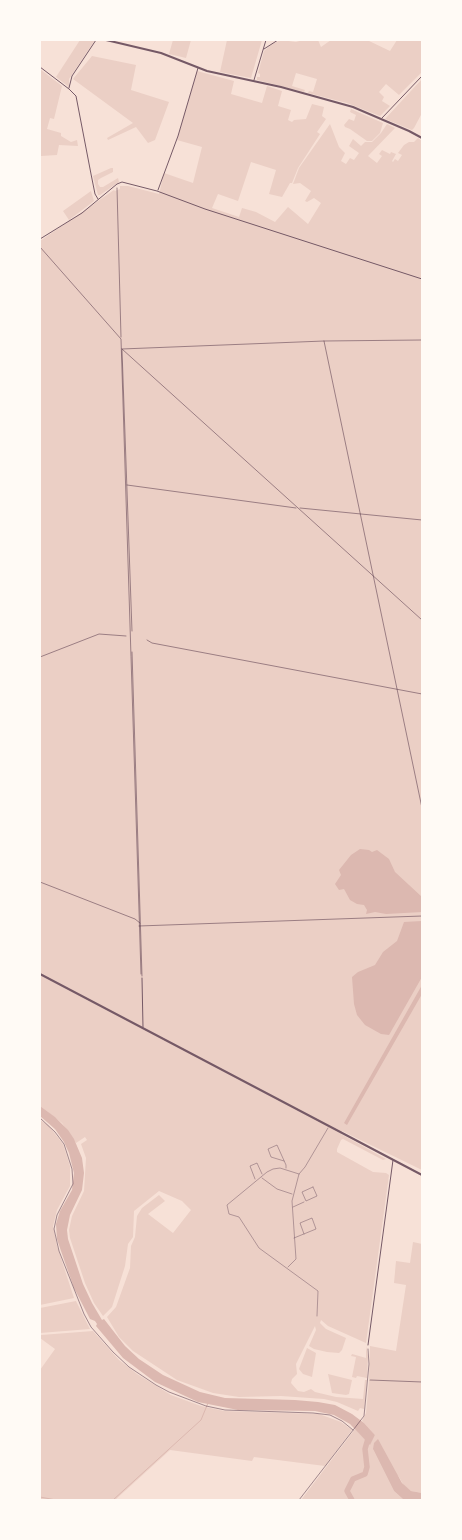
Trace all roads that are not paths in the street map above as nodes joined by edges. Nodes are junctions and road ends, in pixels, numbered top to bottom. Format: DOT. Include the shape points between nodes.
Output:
graph roads {
  1 [pos="96,40"];
  2 [pos="106,40"];
  3 [pos="266,40"];
  4 [pos="278,40"];
  5 [pos="263,49"];
  6 [pos="40,67"];
  7 [pos="198,68"];
  8 [pos="422,76"];
  9 [pos="253,81"];
  10 [pos="69,89"];
  11 [pos="381,119"];
  12 [pos="422,138"];
  13 [pos="157,191"];
  14 [pos="98,200"];
  15 [pos="40,239"];
  16 [pos="422,279"];
  17 [pos="40,974"];
  18 [pos="142,978"];
  19 [pos="143,1029"];
  20 [pos="329,1126"];
  21 [pos="393,1160"];
  22 [pos="284,1161"];
  23 [pos="285,1170"];
  24 [pos="300,1174"];
  25 [pos="422,1175"];
  26 [pos="261,1176"];
  27 [pos="256,1181"];
  28 [pos="293,1194"];
  29 [pos="306,1201"];
  30 [pos="292,1207"];
  31 [pos="304,1234"];
  32 [pos="294,1238"];
  33 [pos="287,1268"];
  34 [pos="317,1316"];
  35 [pos="368,1345"];
  1 -- 10 [label="street" via="72,76"];
  2 -- 7 [label="street" via="161,53"];
  3 -- 5 [label="street"];
  4 -- 5 [label="street"];
  5 -- 9 [label="street"];
  6 -- 10 [label="street"];
  7 -- 9 [label="street"];
  7 -- 13 [label="street" via="178,136"];
  8 -- 11 [label="street"];
  9 -- 11 [label="street" via="353,107"];
  10 -- 14 [label="street" via="78,101"];
  11 -- 12 [label="street"];
  13 -- 14 [label="street" via="122,182"];
  13 -- 16 [label="street"];
  14 -- 15 [label="street"];
  17 -- 19 [label="street"];
  18 -- 19 [label="street"];
  19 -- 20 [label="street"];
  20 -- 21 [label="street"];
  20 -- 24 [label="lane"];
  21 -- 25 [label="street"];
  21 -- 35 [label="street"];
  22 -- 22 [label="lane" via="277,1145 268,1149 271,1157"];
  22 -- 23 [label="lane"];
  23 -- 24 [label="lane"];
  23 -- 26 [label="lane" via="274,1169"];
  24 -- 28 [label="lane"];
  26 -- 27 [label="lane"];
  26 -- 27 [label="lane" via="257,1163 250,1166"];
  26 -- 28 [label="lane" via="277,1189"];
  27 -- 33 [label="lane" via="227,1204 229,1214 239,1217 258,1248"];
  28 -- 30 [label="lane"];
  29 -- 29 [label="lane" via="317,1196 313,1187 302,1192"];
  29 -- 30 [label="lane"];
  30 -- 32 [label="lane"];
  31 -- 31 [label="lane" via="300,1223 312,1218 316,1229"];
  31 -- 32 [label="lane"];
  32 -- 33 [label="lane" via="296,1259"];
  33 -- 34 [label="lane" via="318,1290"];
}
